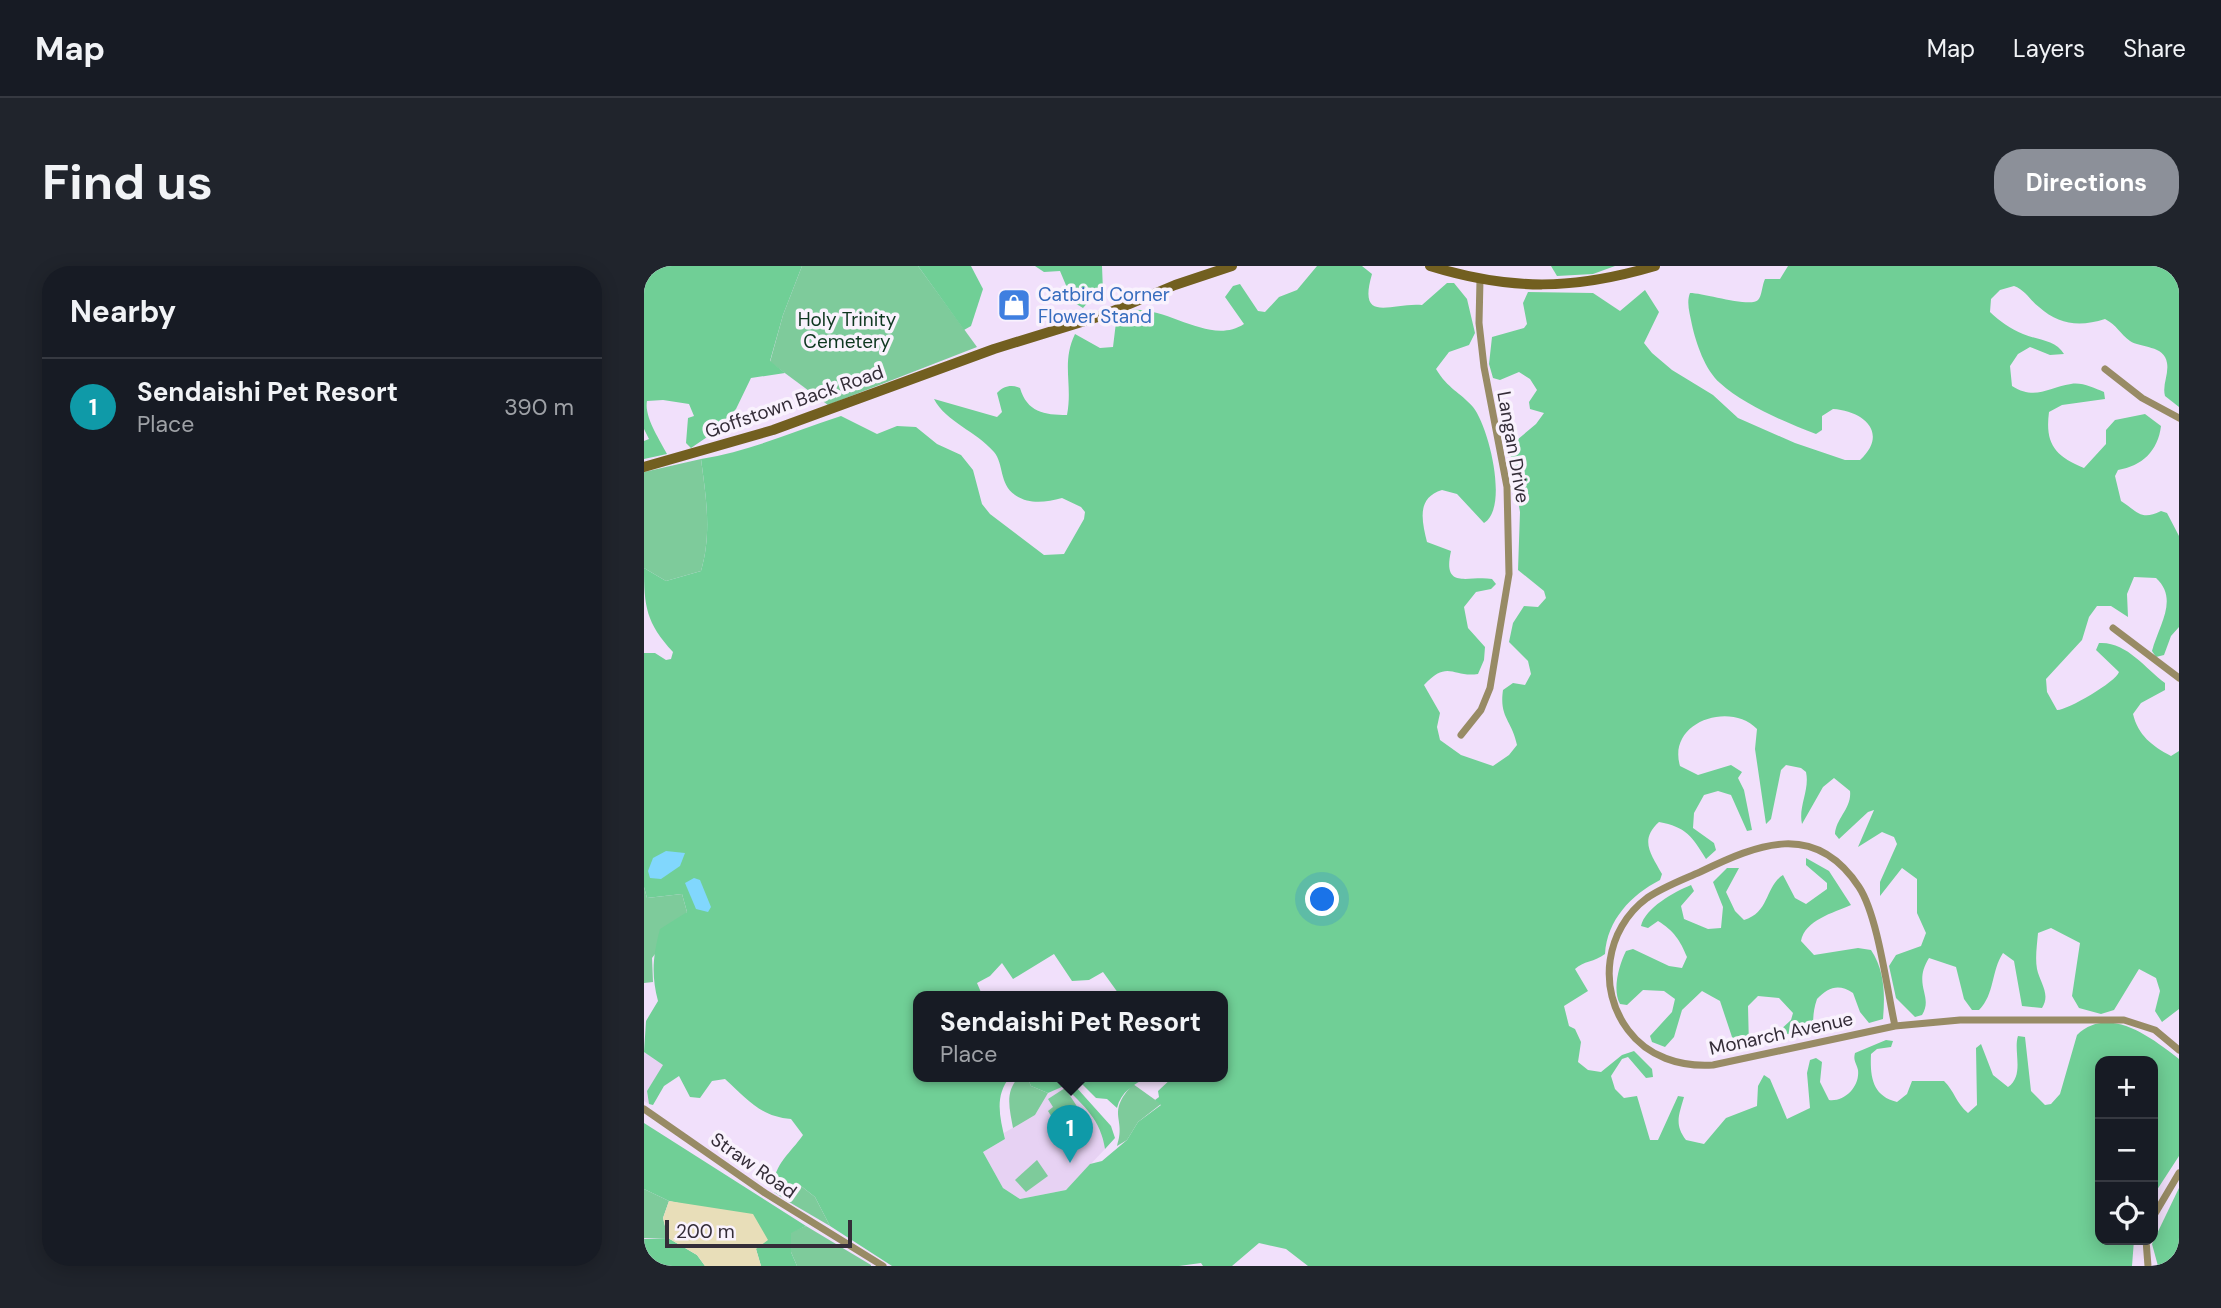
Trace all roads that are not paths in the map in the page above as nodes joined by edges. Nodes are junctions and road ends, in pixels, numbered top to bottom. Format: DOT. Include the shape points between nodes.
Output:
graph roads {
  1 [pos="1232,266"];
  2 [pos="1430,266"];
  3 [pos="1655,266"];
  4 [pos="1480,280"];
  5 [pos="2105,369"];
  6 [pos="2179,418"];
  7 [pos="644,467"];
  8 [pos="2113,628"];
  9 [pos="2179,678"];
  10 [pos="1461,735"];
  11 [pos="1895,1026"];
  12 [pos="2179,1050"];
  13 [pos="644,1109"];
  14 [pos="2179,1173"];
  15 [pos="2158,1209"];
  16 [pos="2146,1245"];
  17 [pos="883,1266"];
  18 [pos="2148,1266"];
  1 -- 7 [label="main road, Goffstown Back Road" via="773,430"];
  2 -- 4 [label="main road"];
  3 -- 4 [label="main road" via="1555,286"];
  4 -- 10 [label="street, Langan Drive" via="1484,367 1507,487 1509,574 1490,688 1481,710"];
  5 -- 6 [label="street" via="2142,398"];
  8 -- 9 [label="street"];
  11 -- 11 [label="street, Monarch Avenue" via="1713,1065 1675,1062 1647,1049 1622,1021 1609,985 1613,947 1630,914 1661,890 1750,849 1781,843 1804,846 1838,864 1863,894"];
  11 -- 12 [label="street, Monarch Avenue" via="1960,1020 2116,1019 2147,1026"];
  13 -- 17 [label="street, Straw Road" via="773,1198"];
  14 -- 15 [label="street"];
  16 -- 18 [label="street"];
}
